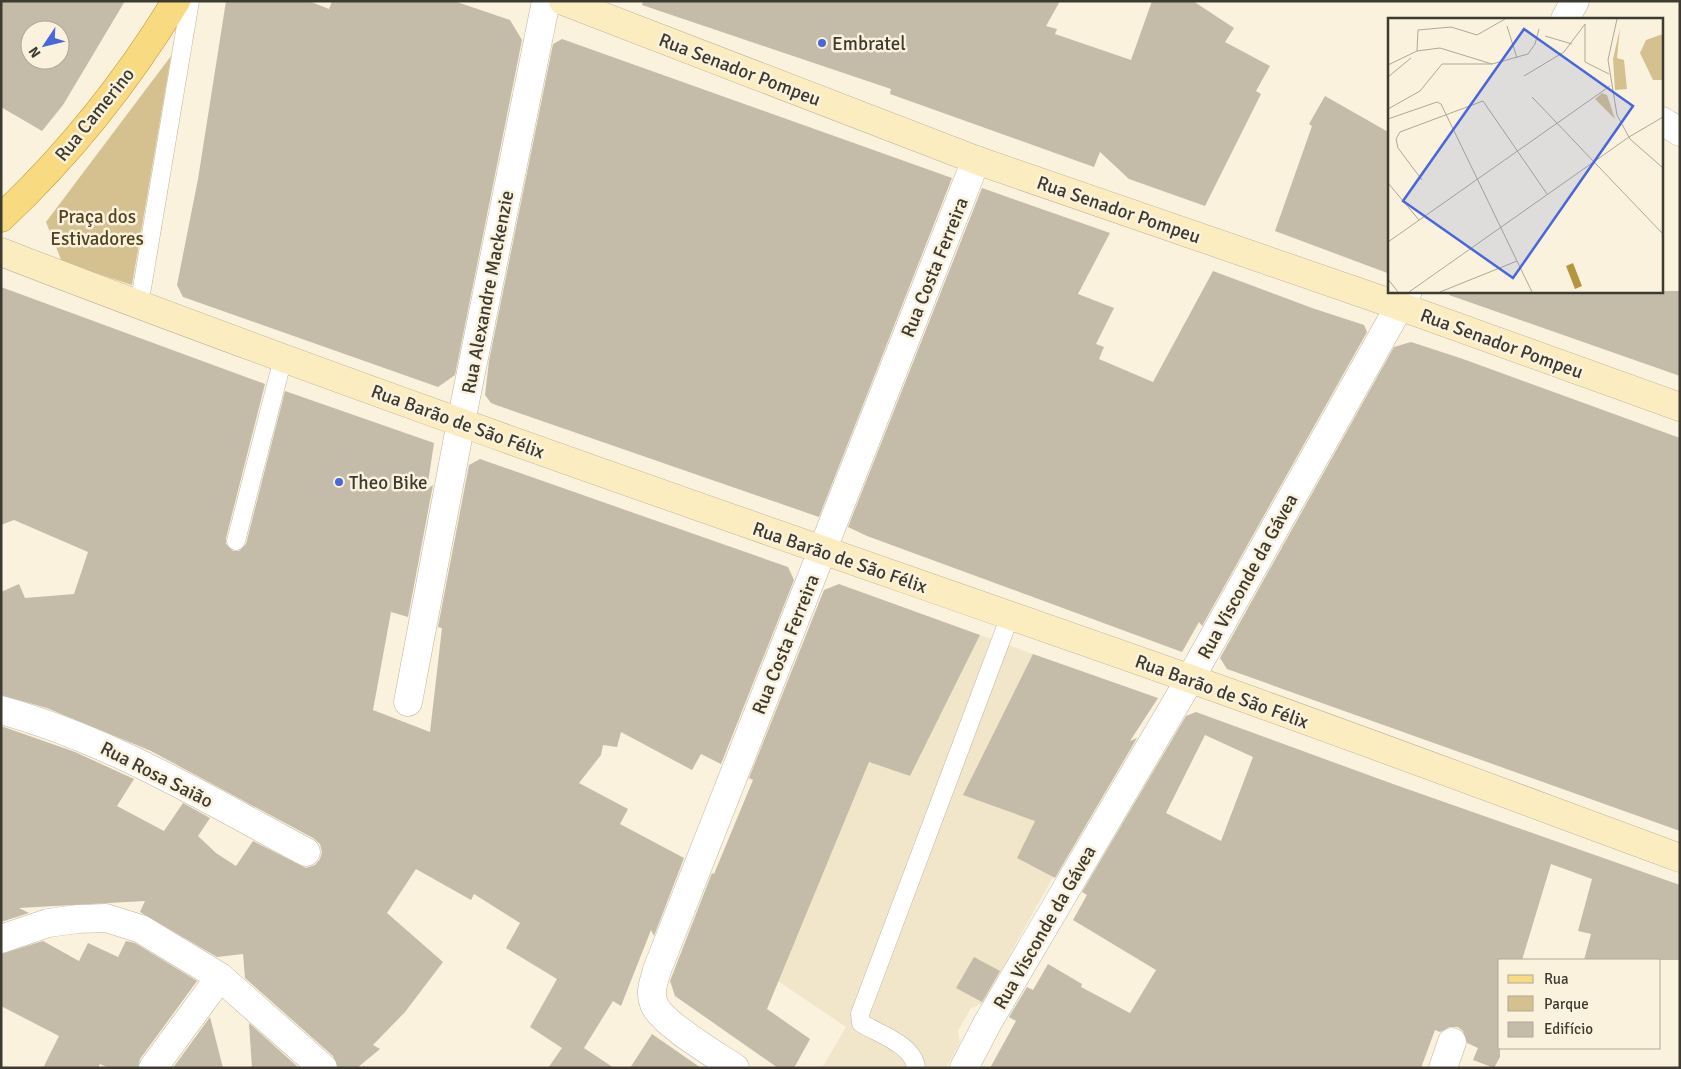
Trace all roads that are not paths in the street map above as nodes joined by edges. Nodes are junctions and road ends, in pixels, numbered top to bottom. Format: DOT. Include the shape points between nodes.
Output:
graph roads {
  1 [pos="176,1"];
  2 [pos="190,1"];
  3 [pos="546,1"];
  4 [pos="563,1"];
  5 [pos="1575,1"];
  6 [pos="1566,18"];
  7 [pos="1664,122"];
  8 [pos="1680,132"];
  9 [pos="976,160"];
  10 [pos="1,218"];
  11 [pos="1,252"];
  12 [pos="1404,299"];
  13 [pos="139,306"];
  14 [pos="283,358"];
  15 [pos="1680,407"];
  16 [pos="461,422"];
  17 [pos="236,541"];
  18 [pos="822,552"];
  19 [pos="1010,616"];
  20 [pos="1190,679"];
  21 [pos="408,702"];
  22 [pos="1,710"];
  23 [pos="306,852"];
  24 [pos="1680,858"];
  25 [pos="1,939"];
  26 [pos="220,976"];
  27 [pos="1452,1042"];
  28 [pos="153,1068"];
  29 [pos="323,1068"];
  30 [pos="735,1068"];
  31 [pos="916,1068"];
  32 [pos="964,1068"];
  33 [pos="1443,1068"];
  1 -- 10 [label="main road, Rua Camerino" via="135,64 95,115 52,167"];
  2 -- 13 [label="lane"];
  3 -- 16 [label="street, Rua Alexandre Mackenzie"];
  4 -- 9 [label="street, Rua Senador Pompeu"];
  5 -- 6 [label="street"];
  7 -- 8 [label="street"];
  9 -- 12 [label="street, Rua Senador Pompeu"];
  9 -- 18 [label="street, Rua Costa Ferreira"];
  11 -- 13 [label="street, Rua Barão de São Félix"];
  12 -- 15 [label="street, Rua Senador Pompeu"];
  12 -- 20 [label="street, Rua Visconde da Gávea"];
  13 -- 14 [label="street, Rua Barão de São Félix"];
  14 -- 16 [label="street, Rua Barão de São Félix"];
  14 -- 17 [label="lane"];
  16 -- 18 [label="street, Rua Barão de São Félix"];
  16 -- 21 [label="street, Rua Alexandre Mackenzie"];
  18 -- 19 [label="street, Rua Barão de São Félix"];
  18 -- 30 [label="street, Rua Costa Ferreira" via="651,991 654,1005 664,1018"];
  19 -- 20 [label="street, Rua Barão de São Félix"];
  19 -- 31 [label="lane" via="860,1014 861,1023 909,1051"];
  20 -- 24 [label="street, Rua Barão de São Félix"];
  20 -- 32 [label="street, Rua Visconde da Gávea" via="993,1013"];
  22 -- 23 [label="street, Rua Rosa Saião" via="48,723 130,757"];
  25 -- 26 [label="street" via="48,923 106,918 141,928"];
  26 -- 28 [label="street"];
  26 -- 29 [label="street"];
  27 -- 33 [label="street"];
}
